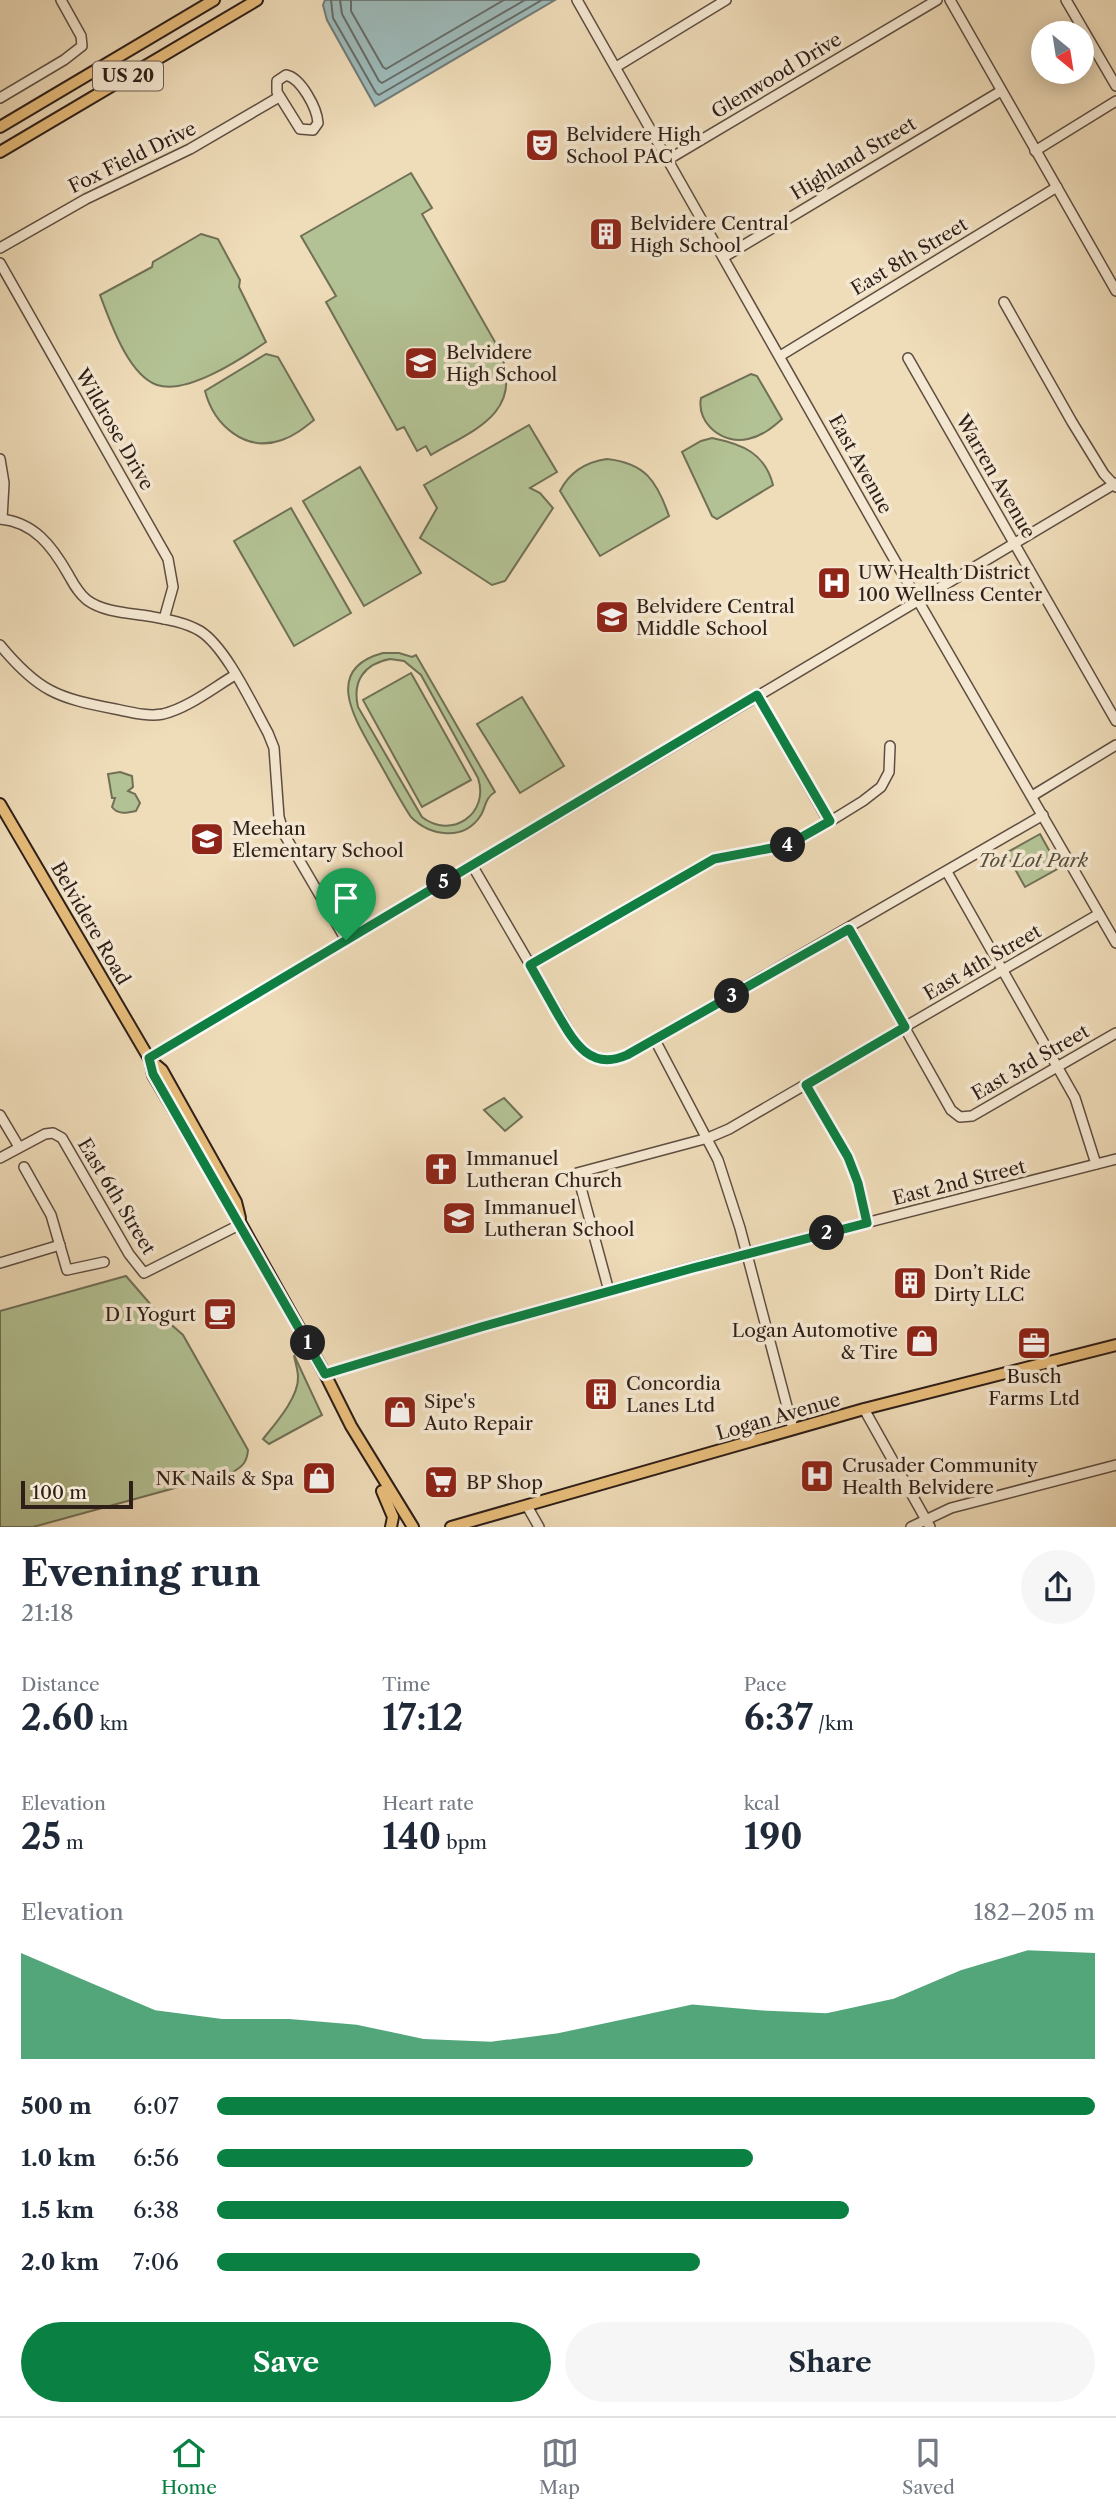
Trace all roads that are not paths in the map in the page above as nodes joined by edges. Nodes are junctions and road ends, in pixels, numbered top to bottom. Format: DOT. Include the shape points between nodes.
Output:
graph roads {
  1 [pos="61,0"];
  2 [pos="214,0"];
  3 [pos="257,0"];
  4 [pos="577,0"];
  5 [pos="726,0"];
  6 [pos="937,0"];
  7 [pos="950,0"];
  8 [pos="1066,0"];
  9 [pos="616,67"];
  10 [pos="1116,86"];
  11 [pos="1001,91"];
  12 [pos="279,97"];
  13 [pos="0,98"];
  14 [pos="1116,101"];
  15 [pos="0,127"];
  16 [pos="1035,151"];
  17 [pos="0,152"];
  18 [pos="669,159"];
  19 [pos="1057,187"];
  20 [pos="0,248"];
  21 [pos="724,257"];
  22 [pos="0,263"];
  23 [pos="1116,291"];
  24 [pos="1004,302"];
  25 [pos="780,356"];
  26 [pos="908,358"];
  27 [pos="0,459"];
  28 [pos="1115,485"];
  29 [pos="1,519"];
  30 [pos="1015,543"];
  31 [pos="917,599"];
  32 [pos="164,619"];
  33 [pos="0,645"];
  34 [pos="235,675"];
  35 [pos="757,695"];
  36 [pos="1116,721"];
  37 [pos="1116,744"];
  38 [pos="890,746"];
  39 [pos="1032,796"];
  40 [pos="0,804"];
  41 [pos="1043,816"];
  42 [pos="830,821"];
  43 [pos="472,865"];
  44 [pos="947,872"];
  45 [pos="1099,914"];
  46 [pos="849,929"];
  47 [pos="346,940"];
  48 [pos="1116,943"];
  49 [pos="530,965"];
  50 [pos="1002,971"];
  51 [pos="905,1027"];
  52 [pos="1116,1033"];
  53 [pos="655,1040"];
  54 [pos="150,1059"];
  55 [pos="1057,1066"];
  56 [pos="806,1085"];
  57 [pos="0,1115"];
  58 [pos="708,1138"];
  59 [pos="19,1147"];
  60 [pos="0,1158"];
  61 [pos="1116,1159"];
  62 [pos="1096,1164"];
  63 [pos="24,1167"];
  64 [pos="867,1223"];
  65 [pos="241,1224"];
  66 [pos="60,1245"];
  67 [pos="747,1253"];
  68 [pos="103,1262"];
  69 [pos="0,1263"];
  70 [pos="608,1292"];
  71 [pos="1116,1345"];
  72 [pos="325,1374"];
  73 [pos="864,1409"];
  74 [pos="793,1429"];
  75 [pos="370,1460"];
  76 [pos="1116,1465"];
  77 [pos="527,1506"];
  78 [pos="928,1523"];
  79 [pos="467,1524"];
  80 [pos="391,1527"];
  81 [pos="413,1527"];
  82 [pos="451,1527"];
  83 [pos="539,1527"];
  84 [pos="911,1527"];
  1 -- 13 [label="street" via="82,46"];
  2 -- 15 [label="main road, US 20"];
  3 -- 17 [label="main road, US 20"];
  4 -- 9 [label="street, East Avenue"];
  5 -- 9 [label="street"];
  6 -- 18 [label="street, Glenwood Drive"];
  7 -- 11 [label="street"];
  8 -- 10 [label="street"];
  9 -- 18 [label="street, East Avenue"];
  11 -- 16 [label="street"];
  11 -- 21 [label="street, Highland Street"];
  12 -- 12 [label="street, Fox Field Drive" via="300,129 316,127 317,115 295,78 286,75 278,79"];
  12 -- 20 [label="street, Fox Field Drive"];
  14 -- 16 [label="street"];
  16 -- 19 [label="street"];
  18 -- 21 [label="street, East Avenue"];
  19 -- 23 [label="street"];
  19 -- 25 [label="street, East 8th Street"];
  21 -- 25 [label="street, East Avenue"];
  22 -- 32 [label="street, Wildrose Drive" via="167,559 173,587"];
  24 -- 28 [label="street" via="1072,422"];
  25 -- 31 [label="street, East Avenue"];
  26 -- 30 [label="street, Warren Avenue"];
  27 -- 29 [label="street" via="5,483"];
  28 -- 30 [label="street"];
  29 -- 32 [label="street" via="26,526 40,536 90,602"];
  30 -- 31 [label="street"];
  30 -- 36 [label="street, Warren Avenue"];
  31 -- 35 [label="street"];
  31 -- 39 [label="street, East Avenue"];
  32 -- 34 [label="street" via="204,634"];
  33 -- 34 [label="street" via="18,667 50,692 73,701 156,715 175,710"];
  34 -- 47 [label="street" via="274,748 279,817 287,842"];
  35 -- 42 [label="street"];
  35 -- 43 [label="street"];
  37 -- 39 [label="street"];
  38 -- 42 [label="street" via="889,772 881,787"];
  39 -- 41 [label="street, East Avenue"];
  40 -- 54 [label="main road, Belvidere Road"];
  41 -- 44 [label="street"];
  41 -- 45 [label="street, East Avenue"];
  42 -- 49 [label="street" via="788,845 714,859"];
  43 -- 47 [label="street"];
  43 -- 49 [label="street"];
  44 -- 46 [label="street"];
  44 -- 50 [label="street"];
  45 -- 48 [label="street, East Avenue"];
  45 -- 50 [label="street, East 4th Street"];
  46 -- 51 [label="street"];
  46 -- 53 [label="street"];
  47 -- 54 [label="street"];
  49 -- 53 [label="street" via="574,1040 589,1055 621,1058"];
  50 -- 51 [label="street, East 4th Street"];
  50 -- 55 [label="street"];
  51 -- 55 [label="street, East 3rd Street" via="951,1110 960,1117 972,1116"];
  51 -- 56 [label="street, East 4th Street"];
  52 -- 55 [label="street, East 3rd Street"];
  53 -- 58 [label="street"];
  54 -- 65 [label="main road, Belvidere Road" via="153,1074"];
  55 -- 62 [label="street" via="1075,1098"];
  56 -- 58 [label="street, East 4th Street"];
  56 -- 64 [label="street" via="848,1157"];
  57 -- 59 [label="street"];
  58 -- 67 [label="street"];
  58 -- 70 [label="street, East 4th Street" via="577,1173"];
  59 -- 60 [label="street, East 6th Street"];
  59 -- 65 [label="street, East 6th Street" via="45,1134 62,1138 144,1273"];
  61 -- 62 [label="street, East 2nd Street"];
  62 -- 64 [label="street, East 2nd Street"];
  63 -- 66 [label="street" via="51,1215"];
  64 -- 67 [label="street, East 2nd Street"];
  65 -- 72 [label="main road, Belvidere Road"];
  66 -- 68 [label="street" via="67,1270"];
  66 -- 69 [label="street"];
  67 -- 70 [label="street, East 2nd Street"];
  67 -- 74 [label="street"];
  70 -- 72 [label="street, East 2nd Street"];
  71 -- 73 [label="main road, Logan Avenue"];
  72 -- 75 [label="main road, Belvidere Road"];
  73 -- 74 [label="main road, Logan Avenue"];
  73 -- 78 [label="street"];
  74 -- 77 [label="main road, Logan Avenue"];
  75 -- 80 [label="main road" via="391,1507"];
  75 -- 81 [label="main road, Belvidere Road"];
  76 -- 78 [label="street" via="951,1508"];
  77 -- 79 [label="main road, Logan Avenue"];
  77 -- 83 [label="street"];
  78 -- 84 [label="street"];
  79 -- 82 [label="main road, Logan Avenue"];
}
